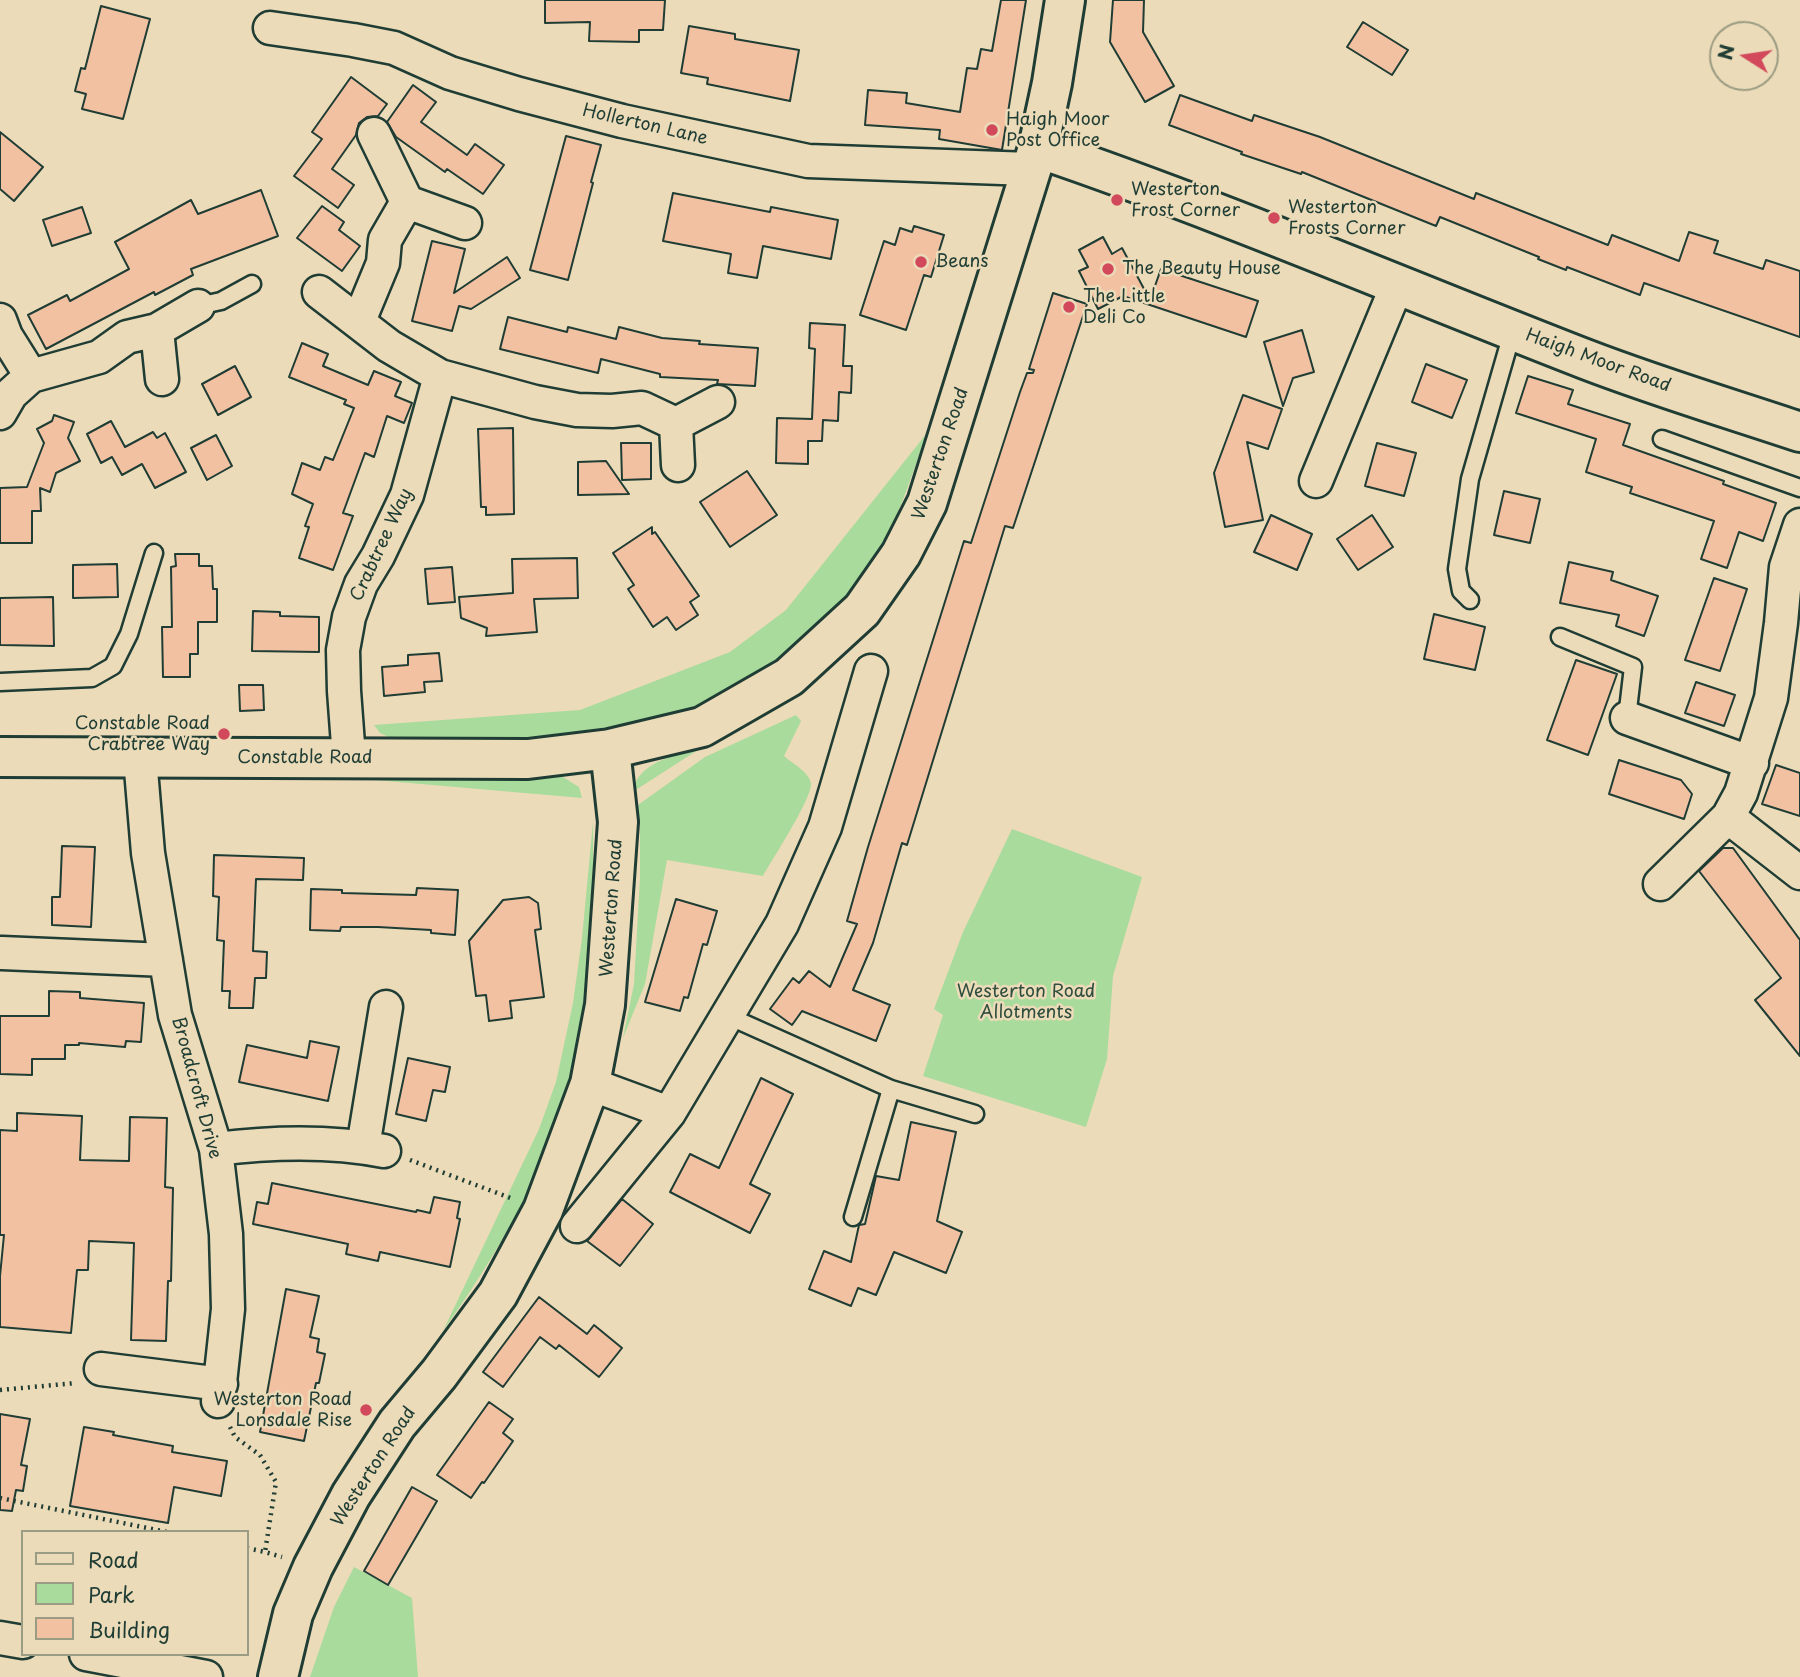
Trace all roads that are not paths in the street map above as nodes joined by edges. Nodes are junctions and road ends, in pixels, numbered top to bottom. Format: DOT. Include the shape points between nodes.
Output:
graph roads {
  1 [pos="1066,0"];
  2 [pos="270,28"];
  3 [pos="374,134"];
  4 [pos="1034,158"];
  5 [pos="407,202"];
  6 [pos="465,223"];
  7 [pos="1398,283"];
  8 [pos="252,284"];
  9 [pos="319,292"];
  10 [pos="198,306"];
  11 [pos="0,320"];
  12 [pos="359,321"];
  13 [pos="157,330"];
  14 [pos="1513,330"];
  15 [pos="31,376"];
  16 [pos="440,376"];
  17 [pos="162,379"];
  18 [pos="718,402"];
  19 [pos="0,413"];
  20 [pos="676,424"];
  21 [pos="1800,432"];
  22 [pos="1662,439"];
  23 [pos="678,465"];
  24 [pos="1315,481"];
  25 [pos="1800,488"];
  26 [pos="1800,525"];
  27 [pos="153,553"];
  28 [pos="1470,600"];
  29 [pos="1791,604"];
  30 [pos="1560,637"];
  31 [pos="871,671"];
  32 [pos="0,682"];
  33 [pos="1627,718"];
  34 [pos="610,750"];
  35 [pos="0,757"];
  36 [pos="140,758"];
  37 [pos="349,758"];
  38 [pos="1752,763"];
  39 [pos="1728,817"];
  40 [pos="1800,873"];
  41 [pos="1660,884"];
  42 [pos="2,953"];
  43 [pos="166,960"];
  44 [pos="386,1007"];
  45 [pos="728,1016"];
  46 [pos="590,1084"];
  47 [pos="891,1089"];
  48 [pos="669,1113"];
  49 [pos="975,1114"];
  50 [pos="216,1149"];
  51 [pos="853,1217"];
  52 [pos="577,1226"];
  53 [pos="101,1369"];
  54 [pos="0,1638"];
  55 [pos="21,1642"];
  56 [pos="96,1656"];
  57 [pos="206,1677"];
  58 [pos="278,1677"];
  1 -- 4 [label="street, Westerton Road"];
  2 -- 4 [label="street, Hollerton Lane" via="394,48 450,73 519,94 808,161"];
  3 -- 5 [label="street"];
  4 -- 7 [label="street, Haigh Moor Road" via="1125,178"];
  4 -- 34 [label="street, Westerton Road" via="927,503 901,554 862,610 789,677 702,727"];
  5 -- 6 [label="street"];
  5 -- 12 [label="street" via="385,240 383,263"];
  7 -- 14 [label="street, Haigh Moor Road"];
  7 -- 24 [label="street"];
  8 -- 10 [label="lane" via="221,301"];
  9 -- 12 [label="street"];
  10 -- 13 [label="street"];
  11 -- 15 [label="street"];
  12 -- 16 [label="street" via="389,346"];
  13 -- 15 [label="street" via="127,338 99,357"];
  13 -- 17 [label="street"];
  14 -- 21 [label="street, Haigh Moor Road"];
  14 -- 28 [label="lane" via="1470,479 1457,569 1461,591"];
  15 -- 19 [label="street" via="11,394"];
  16 -- 20 [label="street" via="578,410 642,408"];
  16 -- 37 [label="street, Crabtree Way" via="407,495 349,617 343,650"];
  18 -- 20 [label="street"];
  20 -- 23 [label="street"];
  22 -- 25 [label="lane"];
  26 -- 29 [label="street" via="1786,567"];
  27 -- 32 [label="lane" via="129,634 113,666 92,678"];
  29 -- 38 [label="street"];
  30 -- 33 [label="lane" via="1633,667"];
  31 -- 45 [label="street" via="825,827 782,924"];
  33 -- 38 [label="street"];
  34 -- 37 [label="street, Constable Road" via="528,758"];
  34 -- 46 [label="street, Westerton Road" via="618,822 605,1005"];
  35 -- 36 [label="street, Constable Road"];
  36 -- 37 [label="street, Constable Road"];
  36 -- 43 [label="street, Broadcroft Drive" via="148,853"];
  38 -- 39 [label="street"];
  39 -- 40 [label="street"];
  39 -- 41 [label="street"];
  42 -- 43 [label="street"];
  43 -- 50 [label="street, Broadcroft Drive" via="175,1015"];
  44 -- 50 [label="street" via="374,1149 279,1143"];
  45 -- 47 [label="lane"];
  45 -- 48 [label="street"];
  46 -- 48 [label="street"];
  46 -- 58 [label="street, Westerton Road" via="543,1210 498,1294 397,1424 351,1495 313,1567 293,1614"];
  47 -- 49 [label="lane"];
  47 -- 51 [label="lane"];
  48 -- 52 [label="street"];
  50 -- 53 [label="street, Broadcroft Drive" via="229,1309 220,1392"];
  54 -- 55 [label="street"];
  56 -- 57 [label="street"];
}
